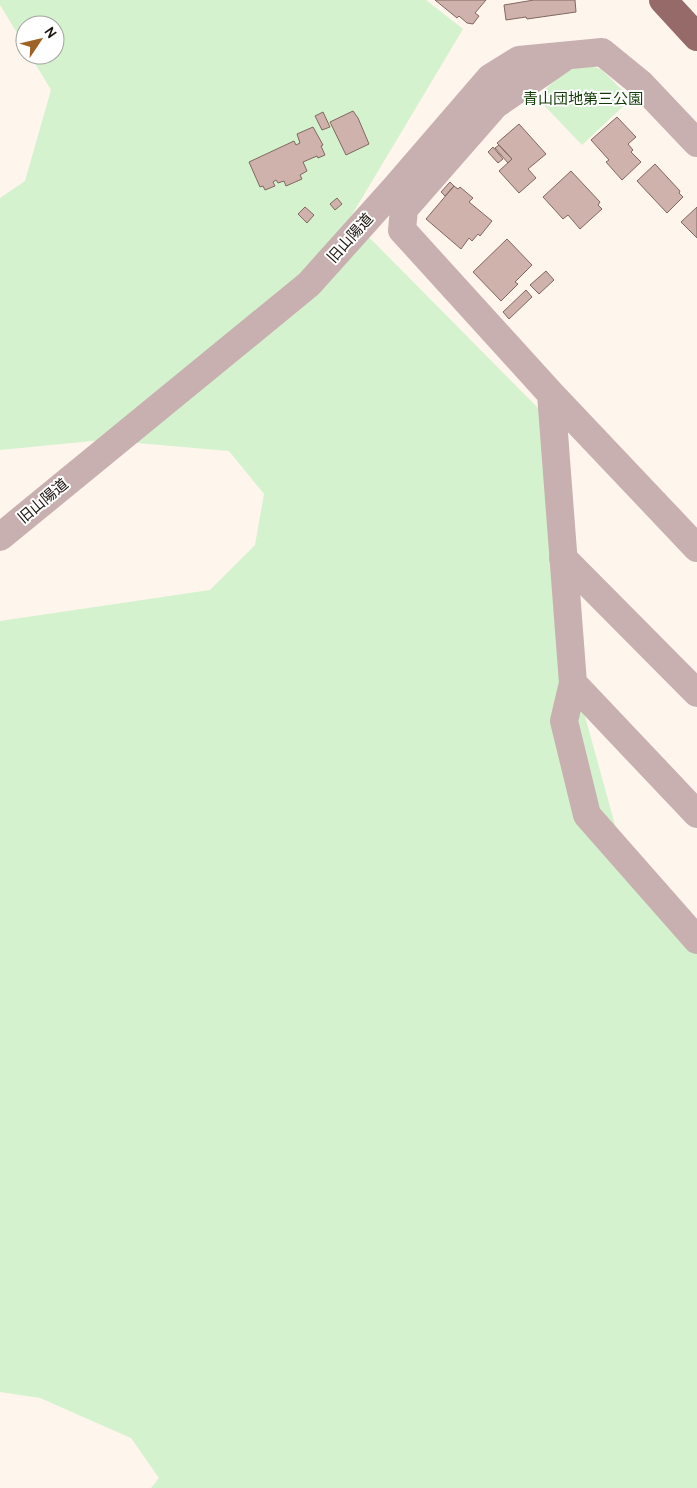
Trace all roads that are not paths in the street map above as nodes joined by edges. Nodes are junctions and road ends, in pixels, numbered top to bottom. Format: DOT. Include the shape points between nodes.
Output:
graph roads {
  1 [pos="663,0"];
  2 [pos="697,37"];
  3 [pos="566,56"];
  4 [pos="697,143"];
  5 [pos="551,394"];
  6 [pos="0,538"];
  7 [pos="697,548"];
  8 [pos="563,558"];
  9 [pos="573,683"];
  10 [pos="697,693"];
  11 [pos="697,814"];
  12 [pos="697,940"];
  1 -- 2 [label="highway"];
  3 -- 4 [label="street, 旧山陽道" via="602,52 640,83"];
  3 -- 5 [label="street" via="495,105 404,209 402,230"];
  3 -- 6 [label="street, 旧山陽道" via="519,60 490,78 309,284"];
  5 -- 7 [label="street"];
  5 -- 8 [label="street"];
  8 -- 9 [label="street"];
  8 -- 10 [label="street"];
  9 -- 11 [label="street"];
  9 -- 12 [label="street" via="564,720 587,815"];
}
